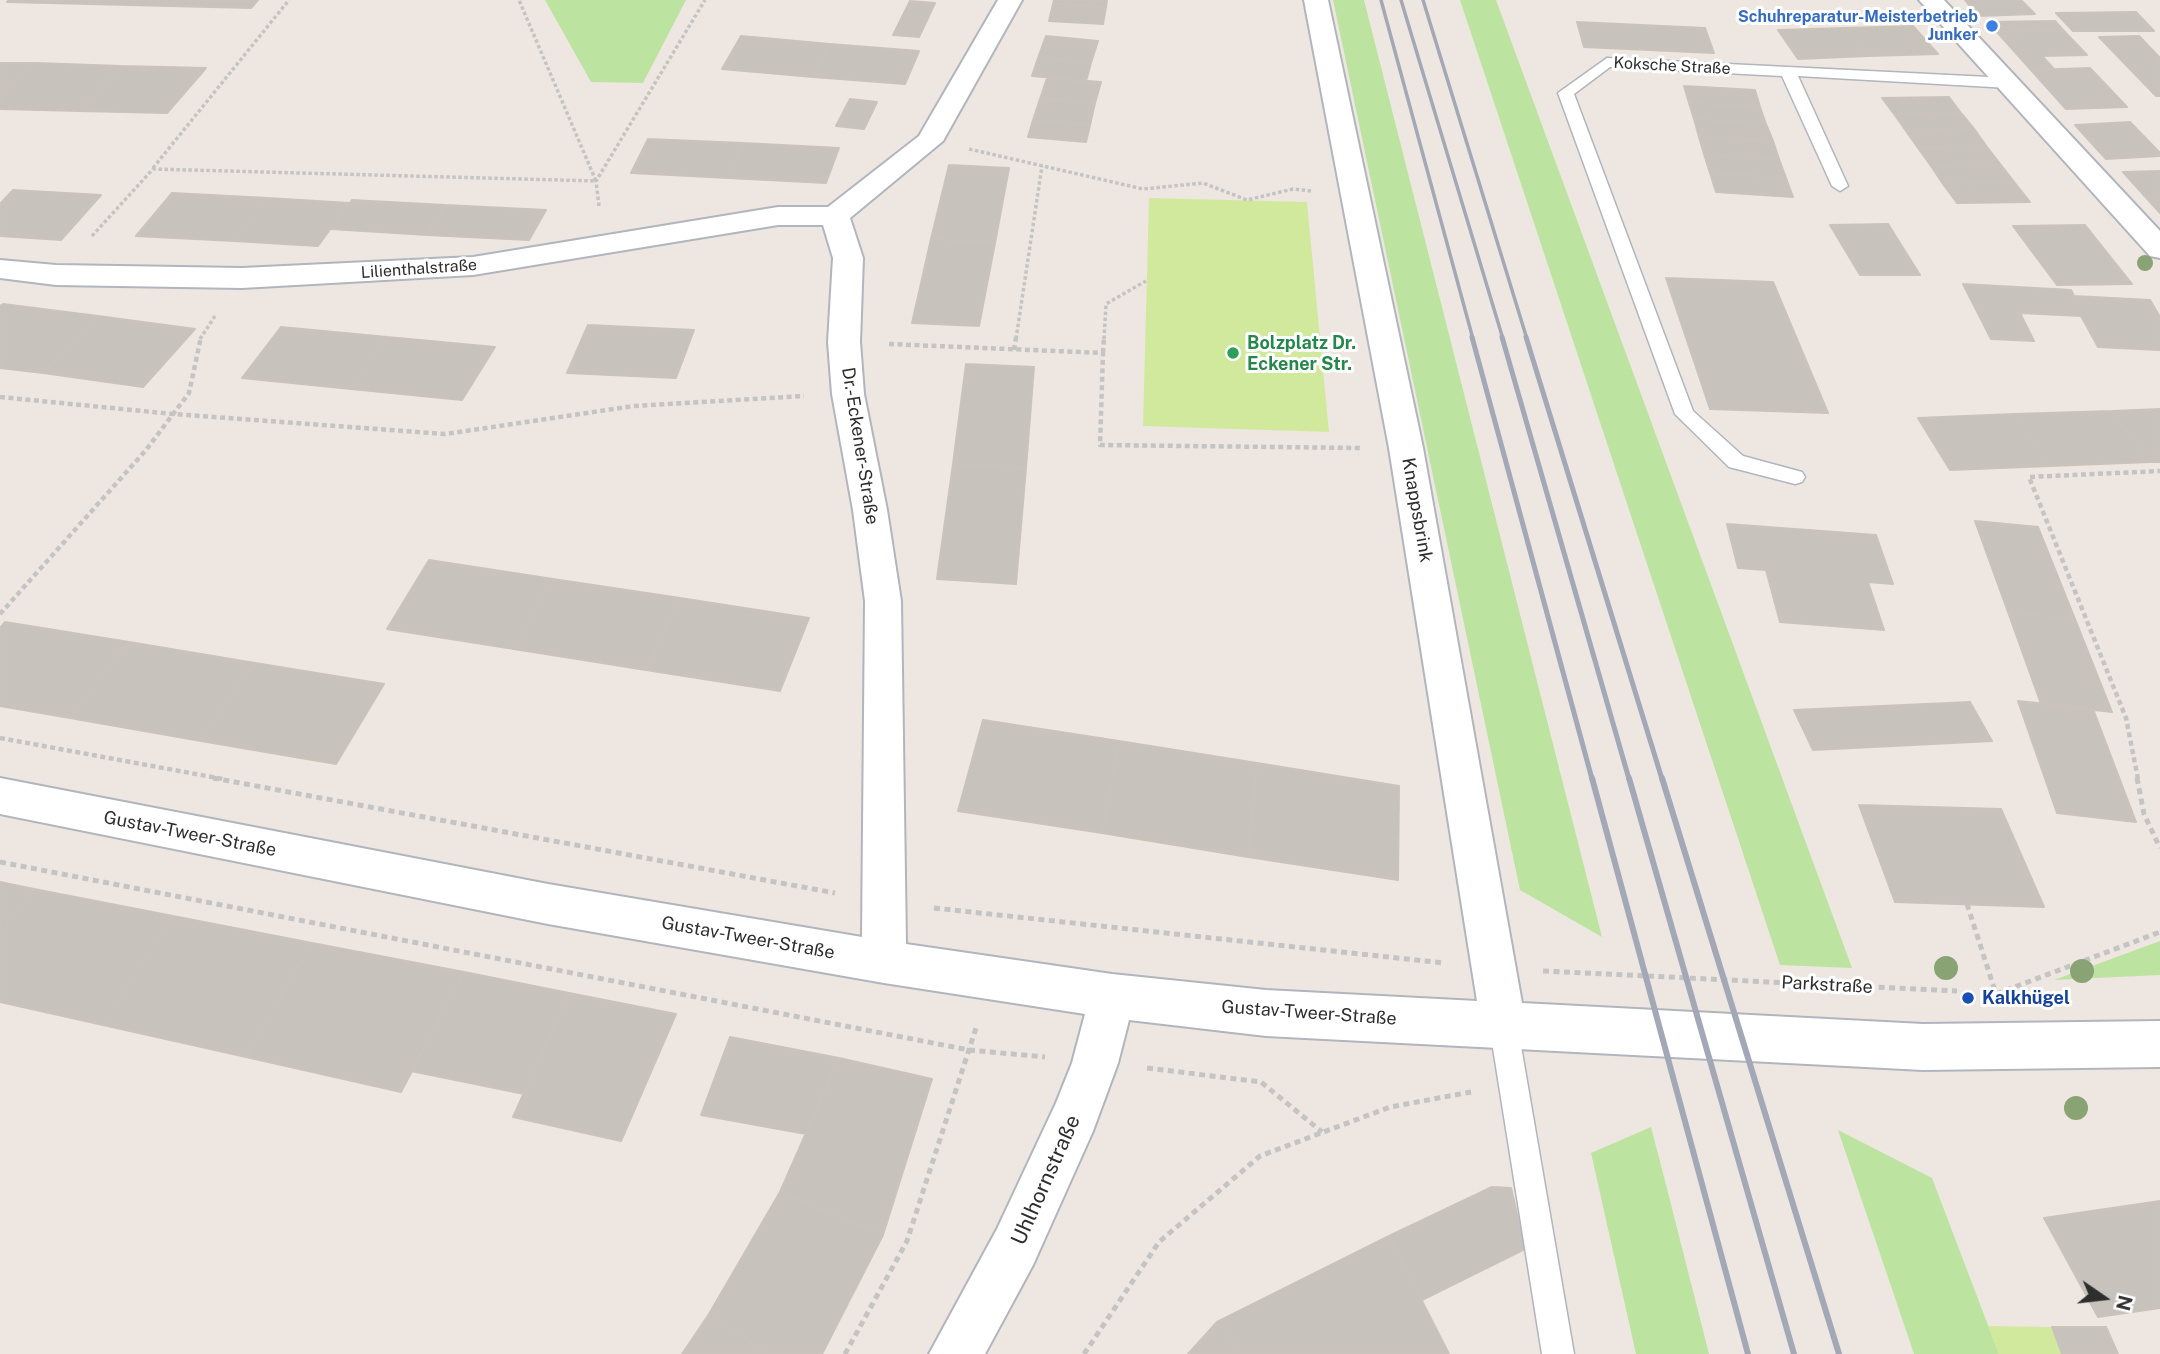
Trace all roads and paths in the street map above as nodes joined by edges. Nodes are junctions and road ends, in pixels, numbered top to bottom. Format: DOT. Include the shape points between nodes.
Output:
graph roads {
  1 [pos="289,0"];
  2 [pos="519,0"];
  3 [pos="705,0"];
  4 [pos="1010,0"];
  5 [pos="1316,0"];
  6 [pos="1931,0"];
  7 [pos="1787,72"];
  8 [pos="2009,83"];
  9 [pos="1566,93"];
  10 [pos="930,141"];
  11 [pos="1042,166"];
  12 [pos="153,169"];
  13 [pos="596,181"];
  14 [pos="1840,186"];
  15 [pos="1355,197"];
  16 [pos="835,216"];
  17 [pos="605,246"];
  18 [pos="2160,249"];
  19 [pos="0,269"];
  20 [pos="56,275"];
  21 [pos="242,278"];
  22 [pos="1146,281"];
  23 [pos="844,342"];
  24 [pos="1014,350"];
  25 [pos="1103,353"];
  26 [pos="848,394"];
  27 [pos="0,397"];
  28 [pos="173,414"];
  29 [pos="1406,448"];
  30 [pos="2160,471"];
  31 [pos="1795,477"];
  32 [pos="0,614"];
  33 [pos="0,738"];
  34 [pos="0,796"];
  35 [pos="2160,848"];
  36 [pos="0,862"];
  37 [pos="884,903"];
  38 [pos="1966,904"];
  39 [pos="1007,916"];
  40 [pos="2160,932"];
  41 [pos="884,962"];
  42 [pos="1494,968"];
  43 [pos="993,978"];
  44 [pos="1969,992"];
  45 [pos="1983,993"];
  46 [pos="1996,993"];
  47 [pos="2024,993"];
  48 [pos="1112,996"];
  49 [pos="1503,1023"];
  50 [pos="2160,1044"];
  51 [pos="969,1050"];
  52 [pos="1096,1063"];
  53 [pos="1513,1085"];
  54 [pos="1322,1132"];
  55 [pos="845,1354"];
  56 [pos="956,1354"];
  57 [pos="1084,1354"];
  58 [pos="1558,1354"];
  1 -- 12 [label="path"];
  2 -- 13 [label="path"];
  3 -- 13 [label="path"];
  4 -- 10 [label="street"];
  5 -- 15 [label="street, Knappsbrink"];
  6 -- 8 [label="street"];
  7 -- 8 [label="lane, Koksche Straße"];
  7 -- 9 [label="lane, Koksche Straße" via="1607,62"];
  7 -- 14 [label="lane"];
  8 -- 18 [label="street"];
  9 -- 31 [label="lane" via="1685,414 1736,463"];
  10 -- 11 [label="path"];
  10 -- 16 [label="street"];
  11 -- 15 [label="path" via="1143,188 1203,183 1247,200 1293,189"];
  11 -- 24 [label="path"];
  12 -- 13 [label="path"];
  12 -- 20 [label="path"];
  13 -- 17 [label="path"];
  15 -- 29 [label="street, Knappsbrink"];
  16 -- 17 [label="street, Lilienthalstraße" via="778,216"];
  16 -- 23 [label="street, Dr.-Eckener-Straße" via="848,258"];
  17 -- 21 [label="street, Lilienthalstraße" via="473,266"];
  19 -- 20 [label="street, Lilienthalstraße"];
  20 -- 21 [label="street, Lilienthalstraße"];
  21 -- 28 [label="path" via="201,335 189,393"];
  22 -- 25 [label="path" via="1106,304"];
  23 -- 24 [label="path"];
  23 -- 26 [label="street, Dr.-Eckener-Straße"];
  24 -- 25 [label="path"];
  25 -- 29 [label="path" via="1101,445"];
  26 -- 28 [label="path" via="634,406 445,435"];
  26 -- 37 [label="street, Dr.-Eckener-Straße" via="883,601"];
  27 -- 28 [label="path"];
  28 -- 32 [label="path"];
  29 -- 42 [label="street, Knappsbrink"];
  30 -- 35 [label="path" via="2029,477 2126,718 2144,814"];
  33 -- 37 [label="path, Parkstraße"];
  34 -- 41 [label="street, Gustav-Tweer-Straße" via="548,904"];
  36 -- 51 [label="path"];
  37 -- 39 [label="path, Parkstraße"];
  37 -- 41 [label="street, Dr.-Eckener-Straße"];
  38 -- 46 [label="path"];
  39 -- 42 [label="path, Parkstraße"];
  39 -- 43 [label="path"];
  40 -- 46 [label="path"];
  41 -- 43 [label="street, Gustav-Tweer-Straße"];
  42 -- 44 [label="path, Parkstraße"];
  42 -- 49 [label="street, Knappsbrink"];
  43 -- 48 [label="street, Gustav-Tweer-Straße"];
  43 -- 51 [label="path"];
  45 -- 46 [label="path"];
  46 -- 47 [label="path"];
  48 -- 49 [label="street, Gustav-Tweer-Straße" via="1266,1013"];
  48 -- 52 [label="street, Uhlhornstraße"];
  49 -- 50 [label="street" via="1923,1047"];
  49 -- 53 [label="lane"];
  51 -- 52 [label="path"];
  51 -- 55 [label="path" via="907,1241"];
  52 -- 54 [label="path" via="1261,1082"];
  52 -- 56 [label="street, Uhlhornstraße" via="1016,1247"];
  53 -- 54 [label="path" via="1390,1107"];
  53 -- 58 [label="lane"];
  54 -- 57 [label="path" via="1259,1156 1159,1242"];
}
